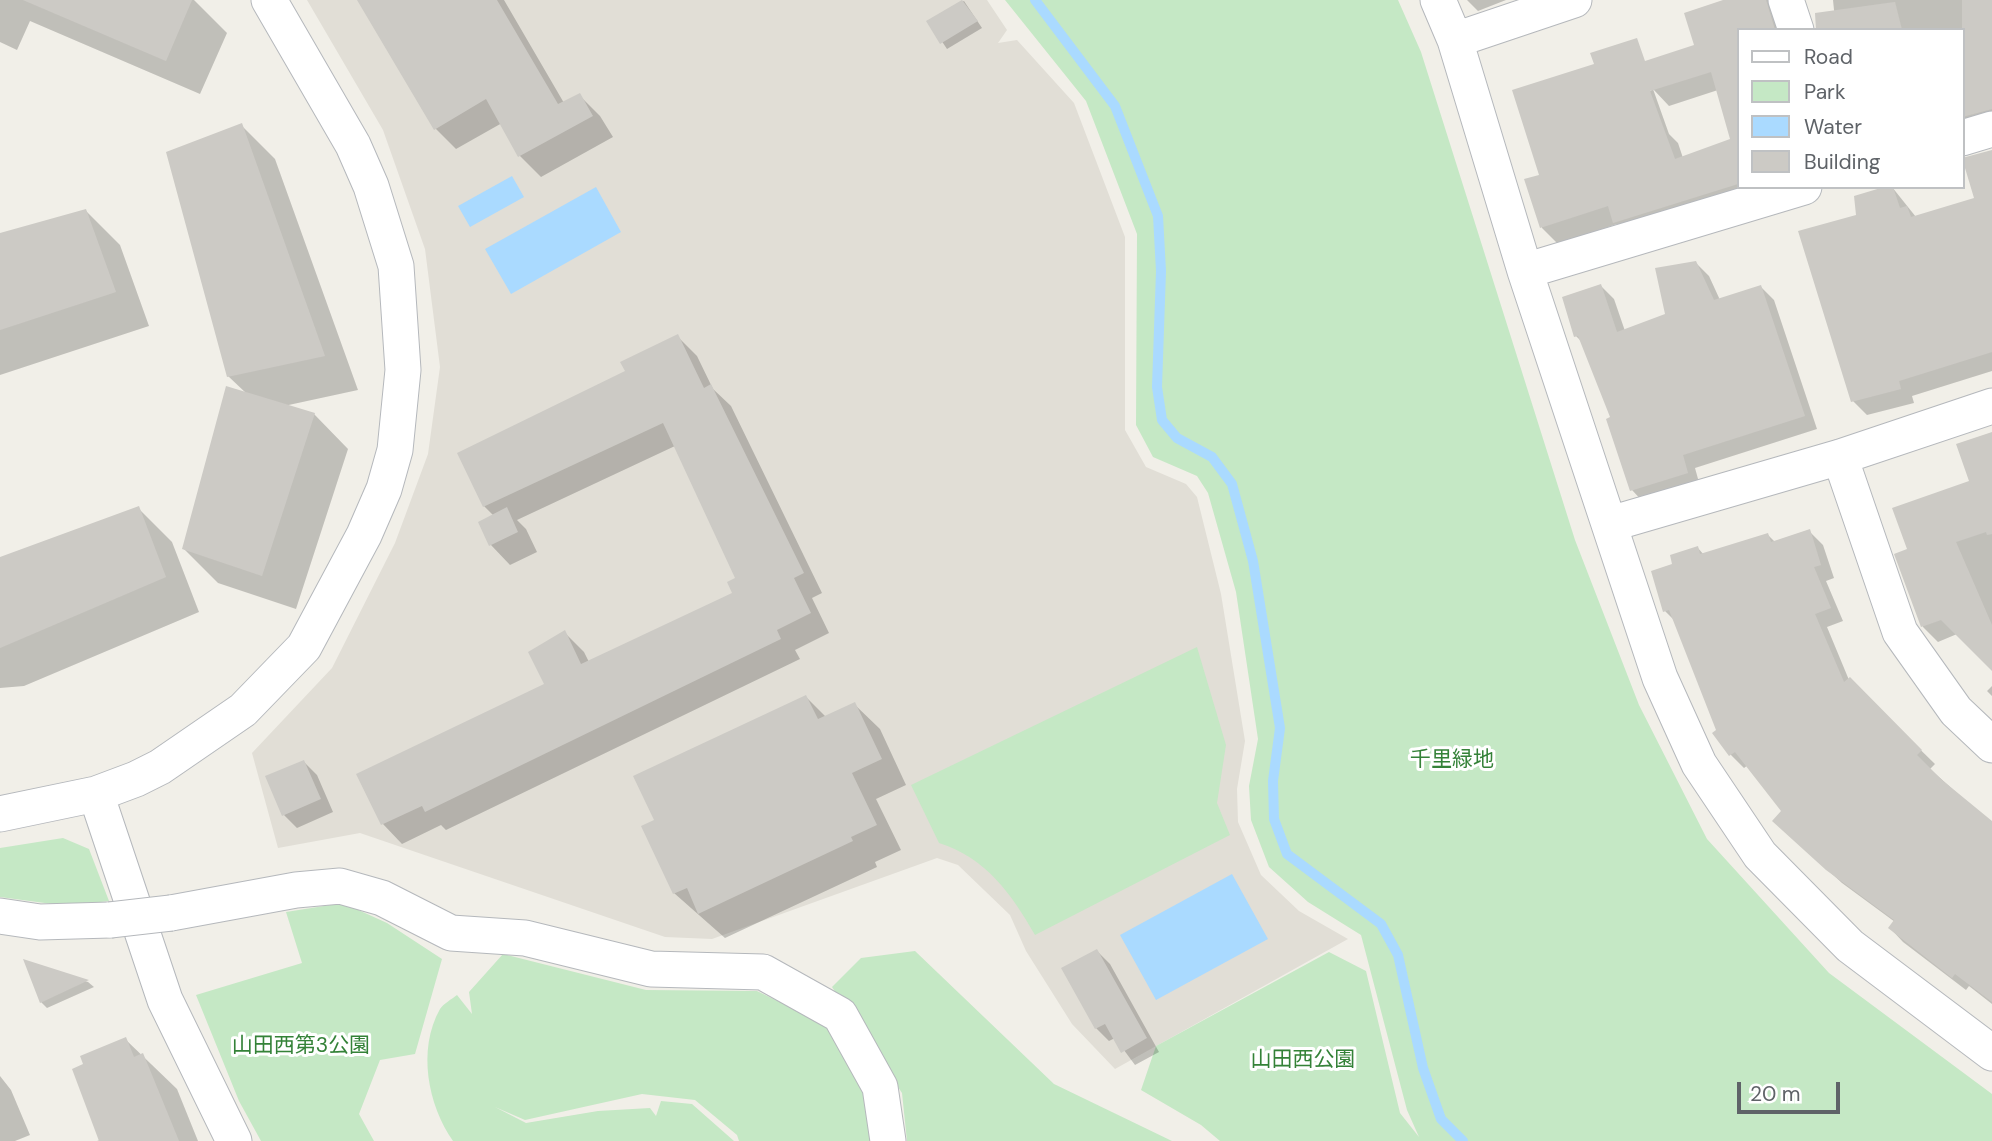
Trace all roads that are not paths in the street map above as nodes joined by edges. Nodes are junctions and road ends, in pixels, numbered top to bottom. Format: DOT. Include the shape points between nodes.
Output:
graph roads {
  1 [pos="269,0"];
  2 [pos="1438,0"];
  3 [pos="1574,0"];
  4 [pos="1786,0"];
  5 [pos="1795,28"];
  6 [pos="1455,40"];
  7 [pos="1992,129"];
  8 [pos="1964,137"];
  9 [pos="1797,189"];
  10 [pos="1525,271"];
  11 [pos="1992,406"];
  12 [pos="1840,457"];
  13 [pos="1609,524"];
  14 [pos="1992,744"];
  15 [pos="96,794"];
  16 [pos="0,814"];
  17 [pos="0,916"];
  18 [pos="1992,1053"];
  19 [pos="234,1141"];
  20 [pos="888,1141"];
  1 -- 15 [label="street" via="353,145 396,266 403,370 395,450 364,535 304,647 243,710 160,767"];
  2 -- 6 [label="street"];
  3 -- 6 [label="street"];
  4 -- 5 [label="street"];
  6 -- 10 [label="street"];
  7 -- 8 [label="street"];
  9 -- 10 [label="street"];
  10 -- 13 [label="street"];
  11 -- 12 [label="street"];
  12 -- 13 [label="street"];
  12 -- 14 [label="street" via="1900,632 1956,712"];
  13 -- 18 [label="street" via="1660,678 1699,764 1760,855 1850,946"];
  15 -- 16 [label="street"];
  15 -- 19 [label="street" via="165,1000"];
  17 -- 20 [label="street, bridge" via="40,922 110,920 340,886 382,898 451,933 525,939 651,969 763,972 840,1015 880,1087"];
}
